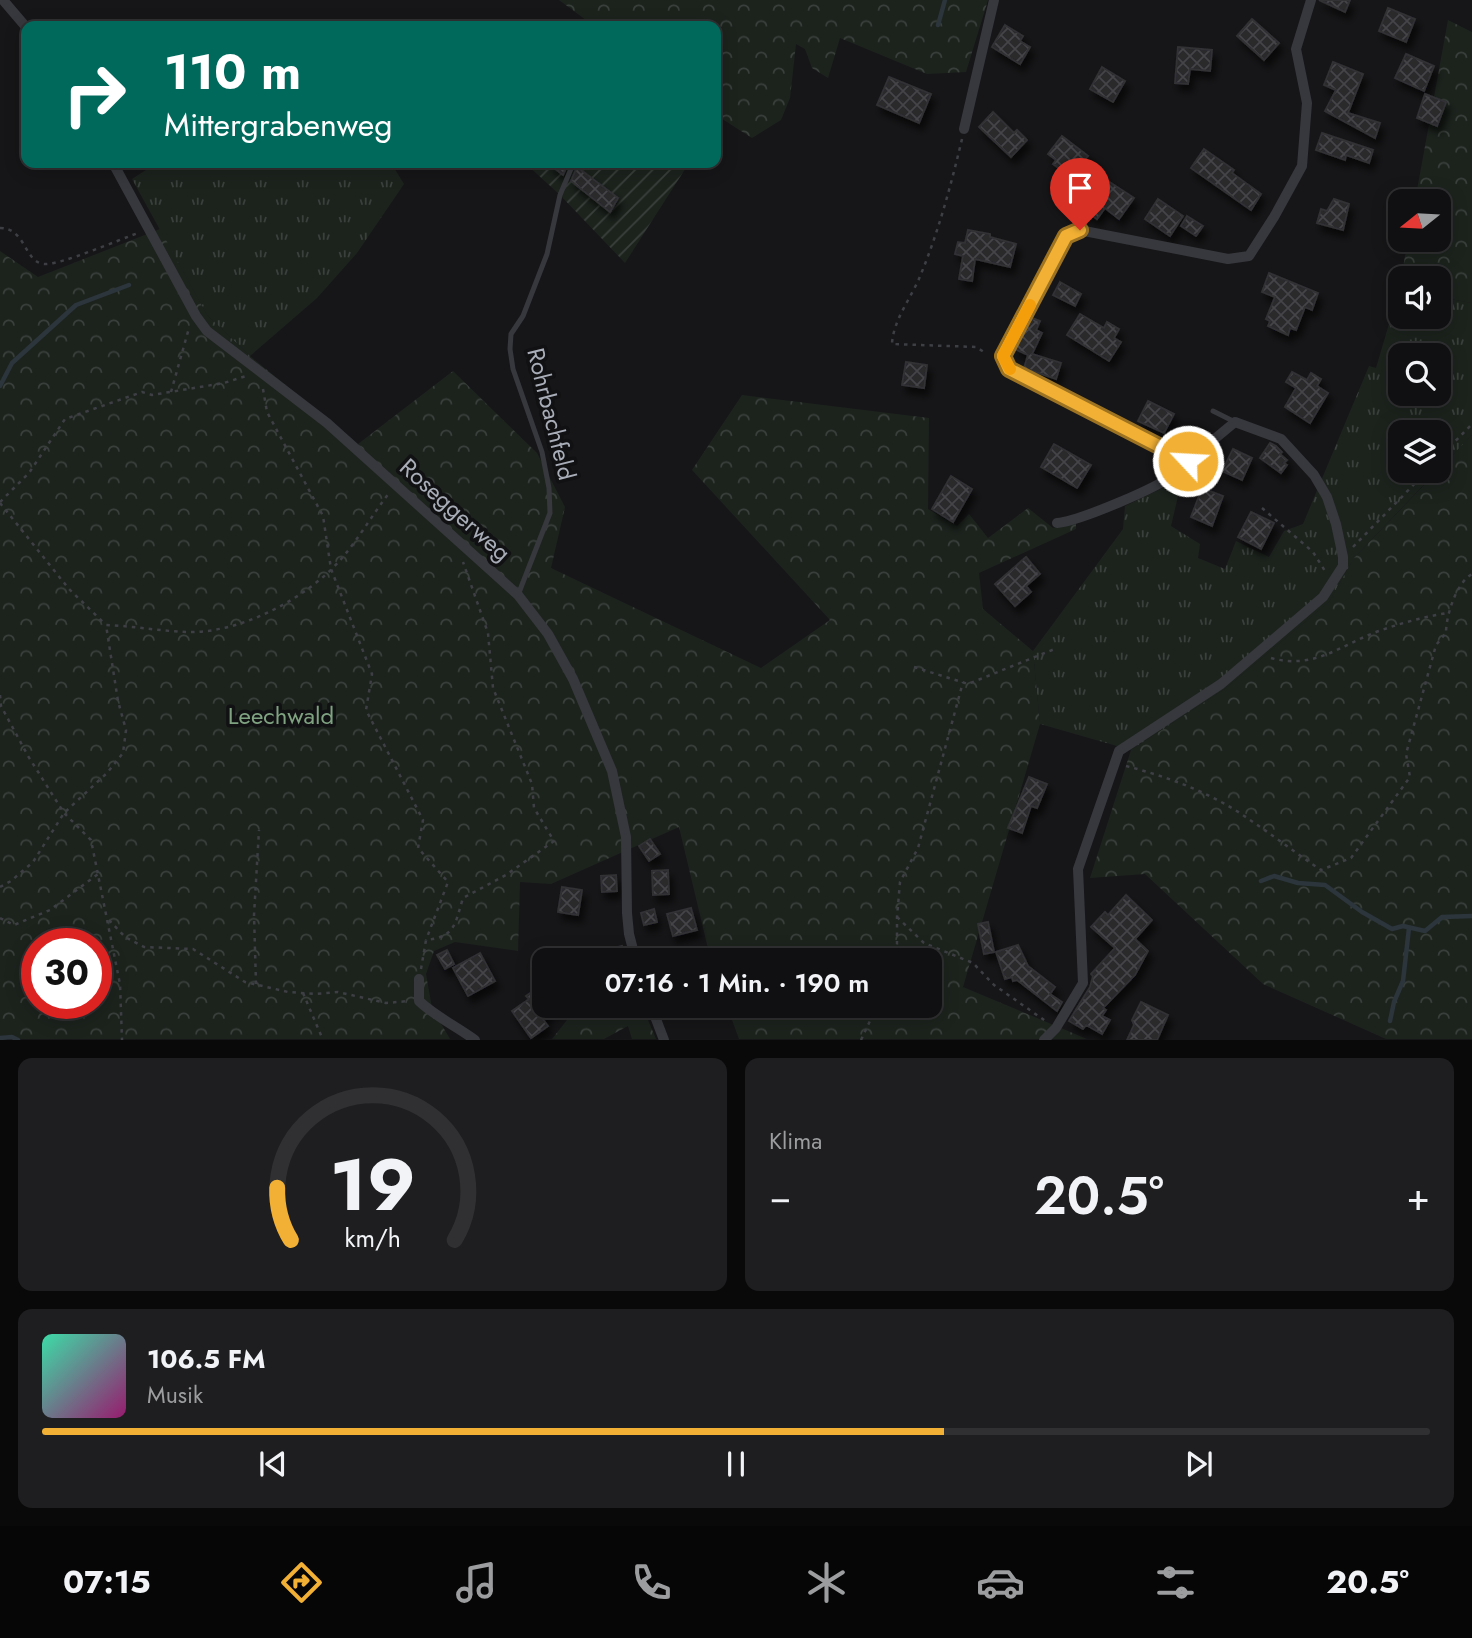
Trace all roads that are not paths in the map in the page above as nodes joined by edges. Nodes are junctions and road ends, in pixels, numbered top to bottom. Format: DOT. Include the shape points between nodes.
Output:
graph roads {
  1 [pos="3,0"];
  2 [pos="994,0"];
  3 [pos="1311,0"];
  4 [pos="21,21"];
  5 [pos="964,129"];
  6 [pos="116,168"];
  7 [pos="571,168"];
  8 [pos="1213,411"];
  9 [pos="1235,422"];
  10 [pos="1188,461"];
  11 [pos="1057,523"];
  12 [pos="518,595"];
  13 [pos="633,948"];
  14 [pos="419,979"];
  15 [pos="656,1018"];
  16 [pos="475,1040"];
  17 [pos="664,1040"];
  18 [pos="1044,1040"];
  1 -- 4 [label="street"];
  2 -- 5 [label="street"];
  3 -- 10 [label="street" via="1296,49 1307,103 1302,166 1249,256 1228,259 1080,230 1066,236 1003,356 1009,369"];
  6 -- 12 [label="street, Roseggerweg" via="193,311 213,337 327,423"];
  7 -- 12 [label="lane, Rohrbachfeld" via="560,195 547,254 523,316 511,334 513,369 542,452 550,513"];
  8 -- 9 [label="lane"];
  9 -- 10 [label="street"];
  9 -- 18 [label="street" via="1281,439 1314,475 1326,497 1343,566 1323,597 1221,684 1119,751 1078,869 1083,983"];
  10 -- 11 [label="street" via="1152,486 1081,518"];
  12 -- 13 [label="street, Roseggerweg" via="563,660 612,771 626,837 627,913"];
  14 -- 16 [label="street" via="419,1001"];
  15 -- 17 [label="street"];
}
